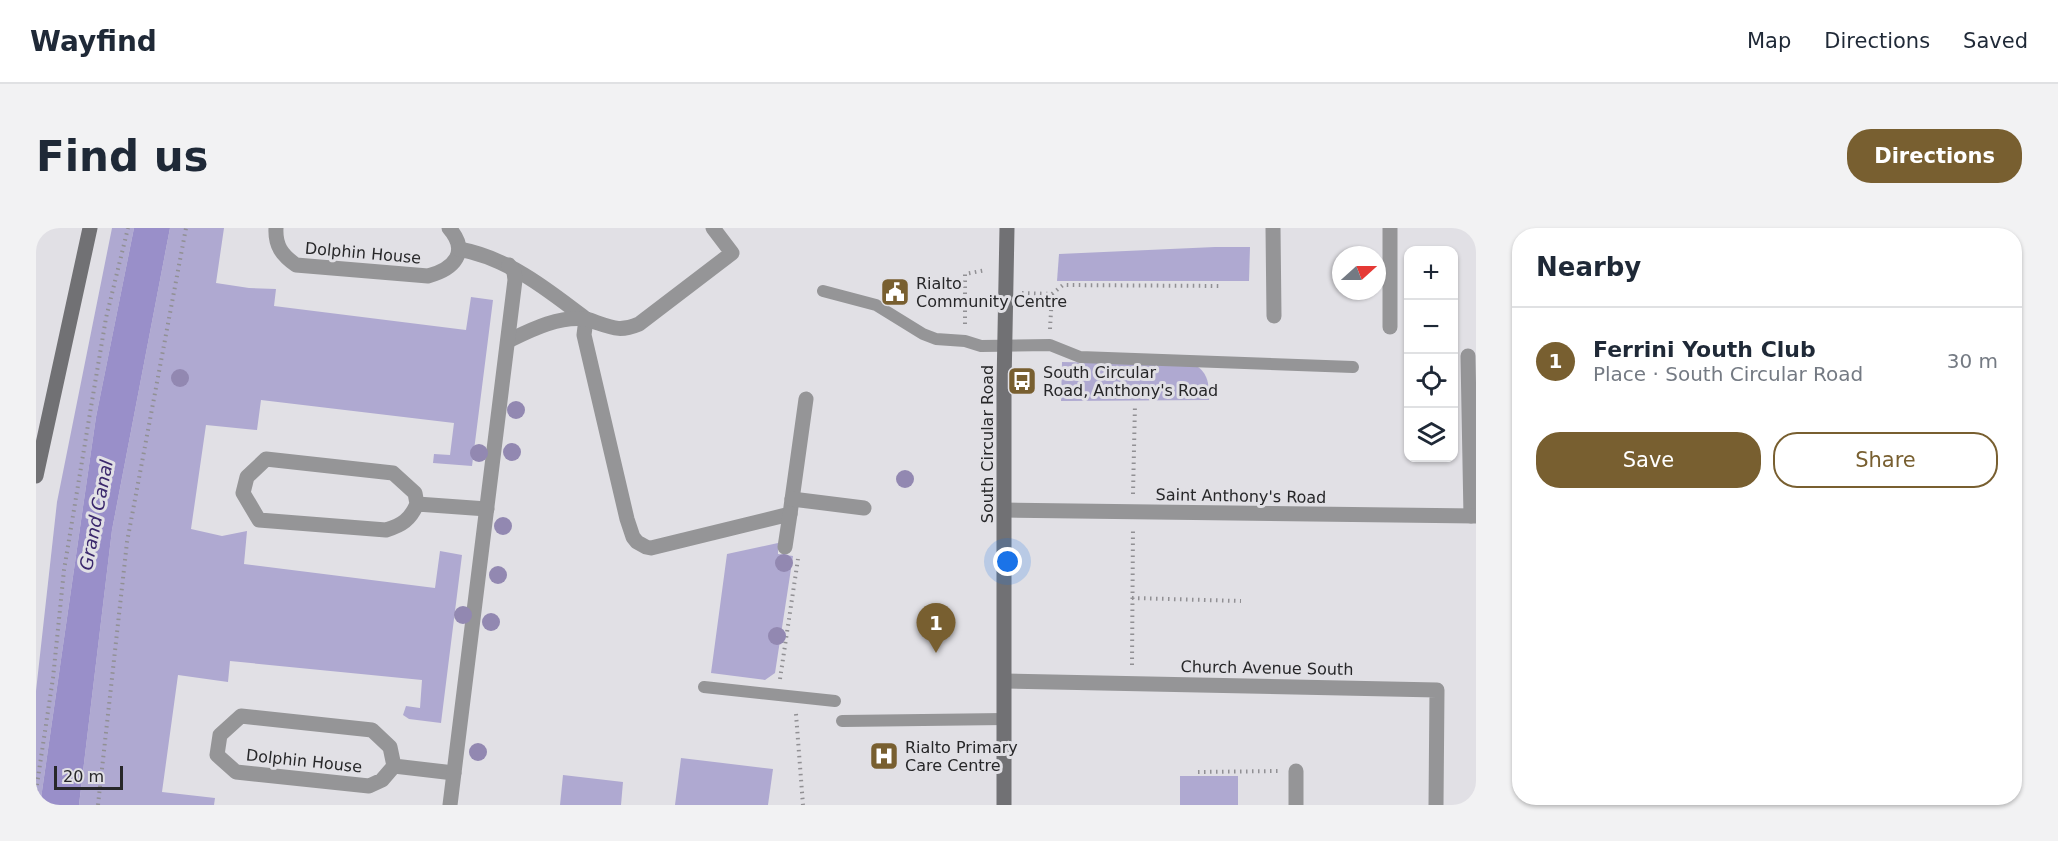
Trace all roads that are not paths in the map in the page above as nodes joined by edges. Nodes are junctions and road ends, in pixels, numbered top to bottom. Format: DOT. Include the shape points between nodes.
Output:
graph roads {
  1 [pos="90,228"];
  2 [pos="276,228"];
  3 [pos="448,228"];
  4 [pos="713,228"];
  5 [pos="1007,228"];
  6 [pos="1273,228"];
  7 [pos="1390,228"];
  8 [pos="459,249"];
  9 [pos="509,265"];
  10 [pos="823,291"];
  11 [pos="1274,316"];
  12 [pos="585,319"];
  13 [pos="1390,327"];
  14 [pos="508,341"];
  15 [pos="1006,346"];
  16 [pos="1468,356"];
  17 [pos="1353,367"];
  18 [pos="806,399"];
  19 [pos="36,476"];
  20 [pos="417,504"];
  21 [pos="791,506"];
  22 [pos="864,508"];
  23 [pos="487,509"];
  24 [pos="1005,510"];
  25 [pos="1473,516"];
  26 [pos="785,548"];
  27 [pos="1005,681"];
  28 [pos="704,687"];
  29 [pos="835,701"];
  30 [pos="1004,719"];
  31 [pos="842,721"];
  32 [pos="394,766"];
  33 [pos="1296,771"];
  34 [pos="454,773"];
  35 [pos="450,805"];
  36 [pos="1004,805"];
  37 [pos="1296,805"];
  38 [pos="1436,805"];
  1 -- 19 [label="main road"];
  2 -- 8 [label="street, Dolphin House" via="282,254 296,265 428,276 444,272 455,261"];
  3 -- 8 [label="street"];
  4 -- 12 [label="street" via="732,253 639,324 626,329 612,328"];
  5 -- 15 [label="main road, South Circular Road"];
  6 -- 11 [label="street"];
  7 -- 13 [label="street"];
  8 -- 9 [label="street"];
  9 -- 12 [label="street"];
  9 -- 14 [label="street" via="515,280"];
  10 -- 15 [label="lane" via="876,305 936,339"];
  12 -- 14 [label="street" via="539,326"];
  12 -- 21 [label="street" via="584,335 627,519 637,542 646,547 668,545"];
  14 -- 23 [label="street"];
  15 -- 17 [label="lane" via="1050,345 1080,357"];
  15 -- 24 [label="main road, South Circular Road"];
  16 -- 25 [label="street"];
  18 -- 21 [label="street"];
  20 -- 20 [label="street" via="411,517 386,530 259,520 243,493 247,477 266,459 393,473 415,493"];
  20 -- 23 [label="street"];
  21 -- 22 [label="street"];
  21 -- 26 [label="street"];
  23 -- 34 [label="street"];
  24 -- 25 [label="street, Saint Anthony's Road"];
  24 -- 27 [label="main road, South Circular Road"];
  27 -- 30 [label="main road, South Circular Road"];
  27 -- 38 [label="street, Church Avenue South" via="1437,690"];
  28 -- 29 [label="lane"];
  30 -- 31 [label="lane"];
  30 -- 36 [label="main road, South Circular Road"];
  32 -- 32 [label="street, Dolphin House" via="382,780 369,786 236,772 217,755 220,735 240,716 372,730 390,747"];
  32 -- 34 [label="street"];
  33 -- 37 [label="street"];
  34 -- 35 [label="street"];
}
